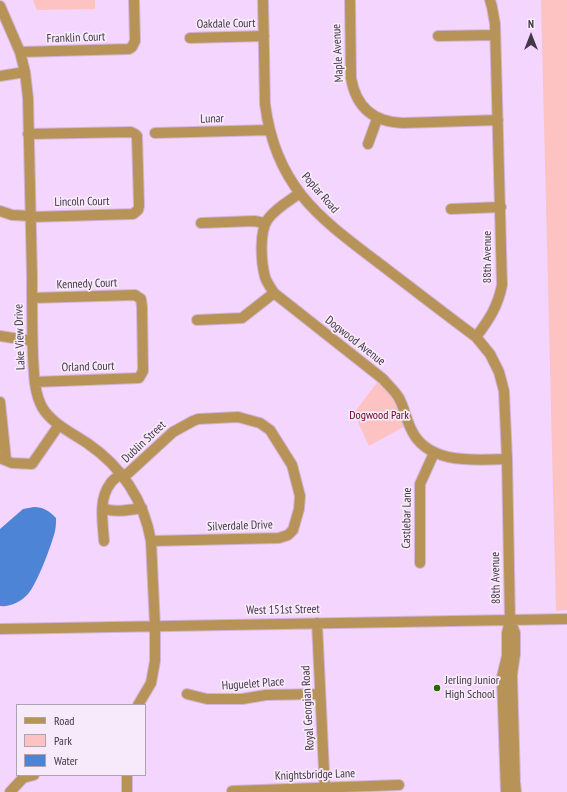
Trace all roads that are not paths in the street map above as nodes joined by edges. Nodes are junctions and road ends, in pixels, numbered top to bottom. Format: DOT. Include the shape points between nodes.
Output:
graph roads {
  1 [pos="134,0"];
  2 [pos="263,0"];
  3 [pos="350,0"];
  4 [pos="490,0"];
  5 [pos="0,6"];
  6 [pos="496,35"];
  7 [pos="264,36"];
  8 [pos="438,36"];
  9 [pos="190,38"];
  10 [pos="20,52"];
  11 [pos="25,72"];
  12 [pos="0,76"];
  13 [pos="377,119"];
  14 [pos="498,120"];
  15 [pos="269,130"];
  16 [pos="155,133"];
  17 [pos="28,134"];
  18 [pos="368,144"];
  19 [pos="300,194"];
  20 [pos="501,207"];
  21 [pos="451,209"];
  22 [pos="0,211"];
  23 [pos="31,216"];
  24 [pos="201,223"];
  25 [pos="265,223"];
  26 [pos="274,293"];
  27 [pos="32,298"];
  28 [pos="196,320"];
  29 [pos="0,336"];
  30 [pos="476,337"];
  31 [pos="32,341"];
  32 [pos="141,376"];
  33 [pos="35,382"];
  34 [pos="0,402"];
  35 [pos="59,425"];
  36 [pos="2,434"];
  37 [pos="284,452"];
  38 [pos="434,453"];
  39 [pos="3,459"];
  40 [pos="507,459"];
  41 [pos="123,475"];
  42 [pos="103,508"];
  43 [pos="142,508"];
  44 [pos="104,541"];
  45 [pos="151,541"];
  46 [pos="420,563"];
  47 [pos="567,619"];
  48 [pos="510,620"];
  49 [pos="317,623"];
  50 [pos="155,626"];
  51 [pos="0,630"];
  52 [pos="188,694"];
  53 [pos="320,694"];
  54 [pos="139,704"];
  55 [pos="30,776"];
  56 [pos="127,776"];
  57 [pos="399,785"];
  58 [pos="0,790"];
  59 [pos="324,790"];
  60 [pos="232,791"];
  61 [pos="5,792"];
  62 [pos="10,792"];
  63 [pos="127,792"];
  64 [pos="506,792"];
  65 [pos="516,792"];
  1 -- 10 [label="street, Franklin Court" via="135,41 129,49"];
  2 -- 7 [label="street, Poplar Road"];
  3 -- 13 [label="street, Maple Avenue" via="353,87 360,102"];
  4 -- 6 [label="street, 88th Avenue"];
  5 -- 10 [label="street, Lake View Drive"];
  6 -- 8 [label="street"];
  6 -- 14 [label="street, 88th Avenue"];
  7 -- 9 [label="street, Oakdale Court"];
  7 -- 15 [label="street, Poplar Road" via="265,104"];
  10 -- 11 [label="street, Lake View Drive"];
  11 -- 12 [label="street"];
  11 -- 17 [label="street, Lake View Drive"];
  13 -- 14 [label="street" via="403,124"];
  13 -- 18 [label="street"];
  14 -- 20 [label="street, 88th Avenue"];
  15 -- 16 [label="street, Lunar"];
  15 -- 19 [label="street, Poplar Road" via="280,162"];
  17 -- 23 [label="street, Lake View Drive"];
  17 -- 23 [label="street, Lincoln Court" via="131,132 137,136 139,206 134,214"];
  19 -- 25 [label="street" via="273,212"];
  19 -- 30 [label="street, Poplar Road" via="338,231"];
  20 -- 21 [label="street"];
  20 -- 30 [label="street, 88th Avenue" via="501,290 496,308"];
  22 -- 23 [label="street, Lincoln Court" via="12,216"];
  23 -- 27 [label="street, Lake View Drive"];
  24 -- 25 [label="street"];
  25 -- 26 [label="street, Dogwood Avenue" via="262,233 263,267"];
  26 -- 28 [label="street" via="242,318"];
  26 -- 38 [label="street, Dogwood Avenue" via="383,379 399,398 418,441"];
  27 -- 31 [label="street, Lake View Drive"];
  27 -- 32 [label="street, Kennedy Court" via="135,295 141,299 144,371"];
  29 -- 31 [label="street"];
  30 -- 40 [label="street, 88th Avenue" via="490,354 499,372 504,391"];
  31 -- 33 [label="street, Lake View Drive"];
  32 -- 33 [label="street, Orland Court" via="135,379"];
  33 -- 35 [label="street, Lake View Drive" via="43,408"];
  34 -- 36 [label="street"];
  35 -- 39 [label="street" via="32,464 12,463"];
  35 -- 41 [label="street, Lake View Drive" via="100,453"];
  36 -- 39 [label="street"];
  37 -- 41 [label="street, Dublin Street" via="270,430 260,422 238,417 198,419 177,429"];
  37 -- 45 [label="street, Silverdale Drive" via="292,465 300,502 291,533 279,538"];
  38 -- 40 [label="street, Dogwood Avenue" via="464,460"];
  38 -- 46 [label="street, Castlebar Lane" via="420,484"];
  40 -- 48 [label="street, 88th Avenue"];
  41 -- 42 [label="street, Dublin Street" via="110,484"];
  41 -- 43 [label="street, Lake View Drive"];
  42 -- 43 [label="street"];
  42 -- 44 [label="street, Dublin Street"];
  43 -- 45 [label="street, Lake View Drive"];
  45 -- 50 [label="street, Lake View Drive"];
  47 -- 48 [label="street, West 151st Street"];
  48 -- 49 [label="street, West 151st Street"];
  48 -- 64 [label="street, 88th Avenue" via="507,656 502,677"];
  48 -- 65 [label="street, 88th Avenue" via="515,633 512,675"];
  49 -- 50 [label="street, West 151st Street"];
  49 -- 53 [label="street, Royal Georgian Road"];
  50 -- 51 [label="street, West 151st Street"];
  50 -- 54 [label="street, Lake View Drive" via="155,656 151,682"];
  52 -- 53 [label="street, Huguelet Place" via="206,699"];
  53 -- 59 [label="street, Royal Georgian Road"];
  55 -- 62 [label="street" via="23,778"];
  56 -- 63 [label="street"];
  57 -- 59 [label="street, Knightsbridge Lane"];
  58 -- 61 [label="street"];
  59 -- 60 [label="street, Knightsbridge Lane"];
}
